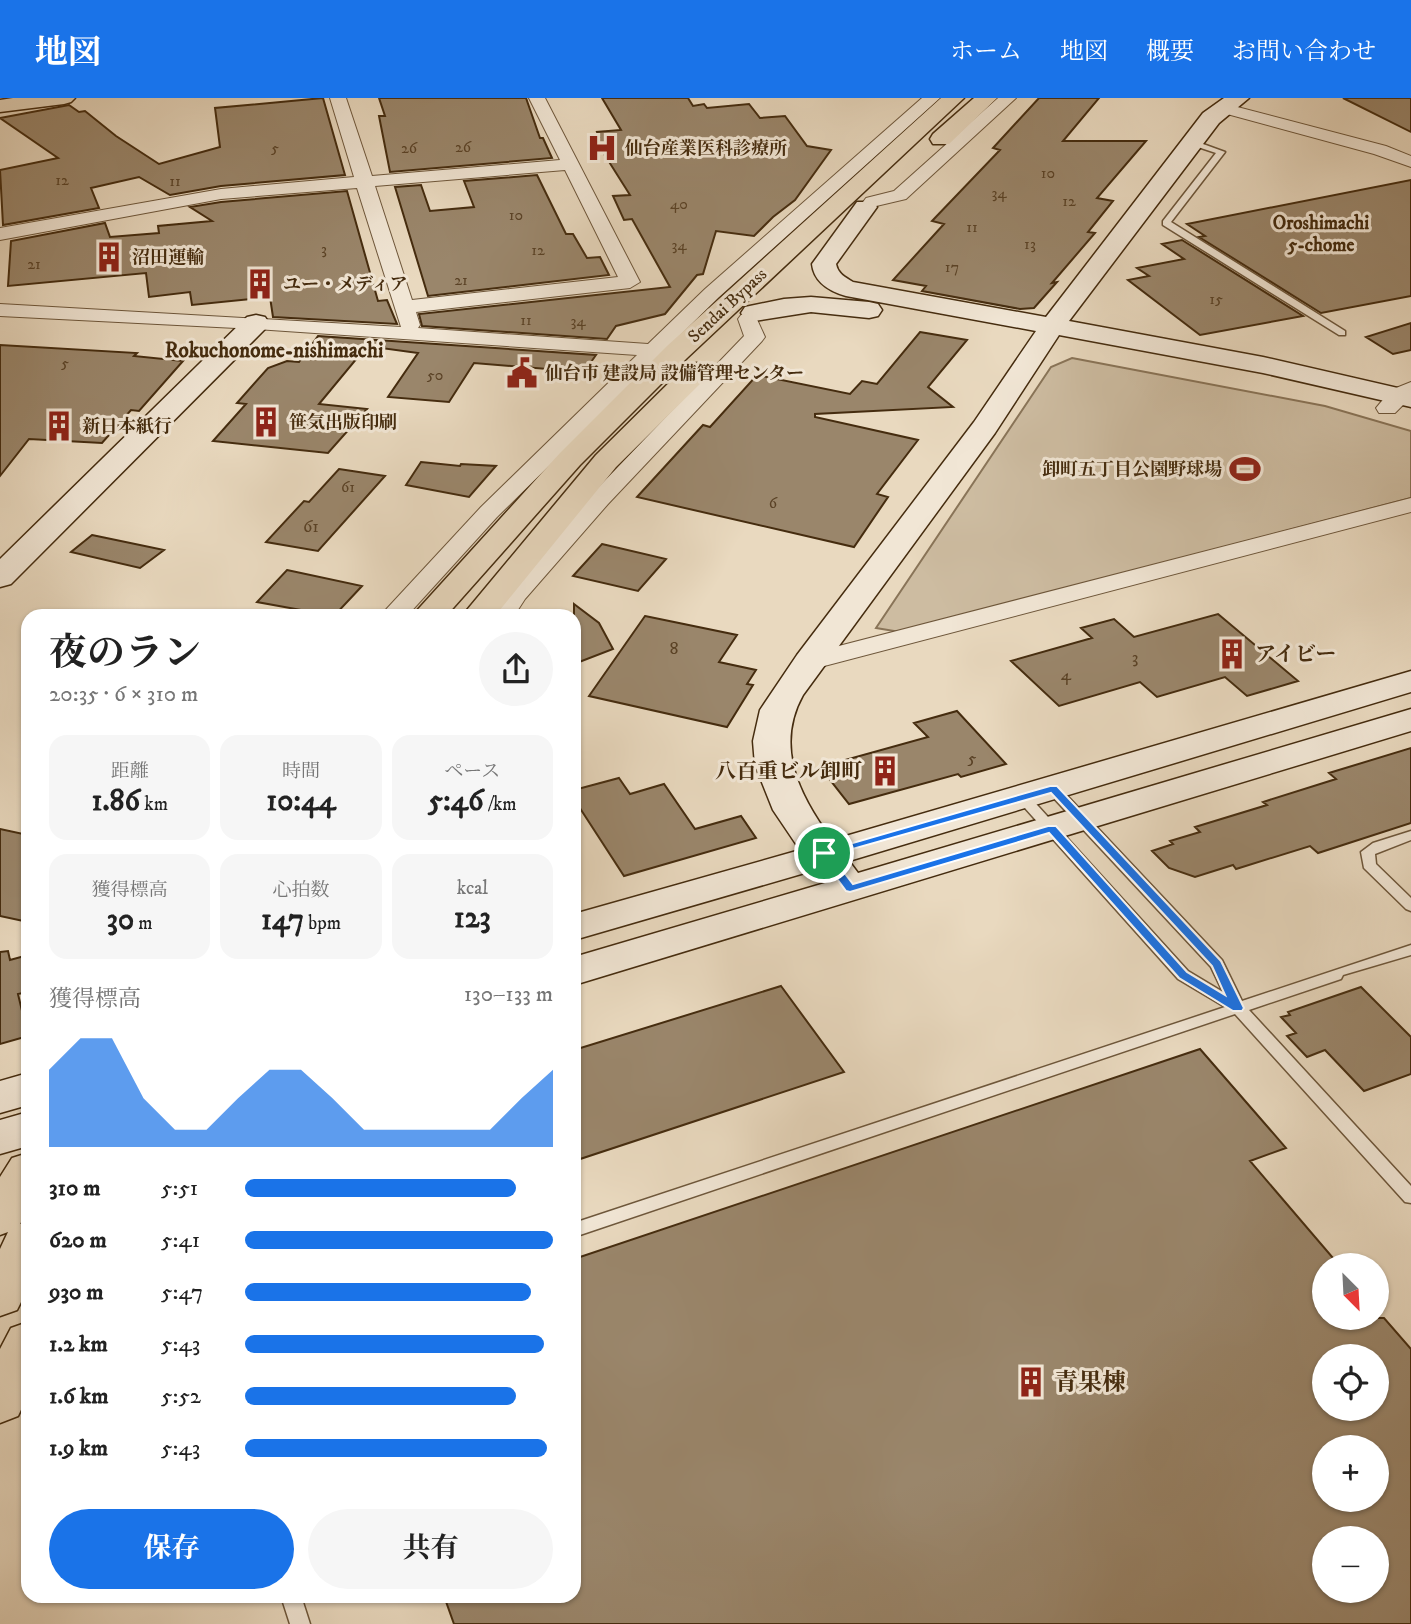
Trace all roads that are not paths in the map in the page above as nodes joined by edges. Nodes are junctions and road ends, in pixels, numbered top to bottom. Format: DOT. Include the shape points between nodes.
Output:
graph roads {
  1 [pos="64,98"];
  2 [pos="338,98"];
  3 [pos="537,98"];
  4 [pos="932,98"];
  5 [pos="953,98"];
  6 [pos="986,98"];
  7 [pos="1008,98"];
  8 [pos="1230,103"];
  9 [pos="0,106"];
  10 [pos="1192,142"];
  11 [pos="1411,162"];
  12 [pos="571,164"];
  13 [pos="365,181"];
  14 [pos="868,204"];
  15 [pos="0,234"];
  16 [pos="404,307"];
  17 [pos="0,310"];
  18 [pos="751,316"];
  19 [pos="256,323"];
  20 [pos="1342,333"];
  21 [pos="412,334"];
  22 [pos="1047,335"];
  23 [pos="665,351"];
  24 [pos="1404,401"];
  25 [pos="1411,505"];
  26 [pos="12,552"];
  27 [pos="0,578"];
  28 [pos="399,609"];
  29 [pos="434,609"];
  30 [pos="484,609"];
  31 [pos="506,609"];
  32 [pos="809,662"];
  33 [pos="1411,681"];
  34 [pos="1411,720"];
  35 [pos="1038,793"];
  36 [pos="1067,824"];
  37 [pos="1411,835"];
  38 [pos="824,853"];
  39 [pos="850,889"];
  40 [pos="1411,906"];
  41 [pos="581,925"];
  42 [pos="1411,950"];
  43 [pos="581,969"];
  44 [pos="1238,1008"];
  45 [pos="21,1091"];
  46 [pos="0,1097"];
  47 [pos="21,1131"];
  48 [pos="0,1137"];
  49 [pos="21,1182"];
  50 [pos="1411,1197"];
  51 [pos="0,1217"];
  52 [pos="581,1228"];
  53 [pos="21,1254"];
  54 [pos="0,1296"];
  55 [pos="21,1359"];
  56 [pos="2,1404"];
  57 [pos="293,1603"];
  58 [pos="300,1624"];
  1 -- 9 [label="main road"];
  2 -- 13 [label="street"];
  3 -- 12 [label="street"];
  4 -- 23 [label="street" via="712,293"];
  5 -- 23 [label="main road, Sendai Bypass"];
  6 -- 14 [label="main road, Sendai Bypass"];
  7 -- 14 [label="street" via="900,195"];
  8 -- 10 [label="street"];
  8 -- 11 [label="street"];
  10 -- 20 [label="lane" via="1221,152 1166,223"];
  10 -- 22 [label="street"];
  12 -- 13 [label="street"];
  12 -- 16 [label="street" via="630,282"];
  13 -- 15 [label="street" via="222,194"];
  13 -- 16 [label="street"];
  14 -- 18 [label="main road, Sendai Bypass"];
  14 -- 22 [label="street" via="824,264 829,279 846,288"];
  16 -- 21 [label="street"];
  17 -- 19 [label="street"];
  18 -- 22 [label="street" via="781,306 826,303"];
  18 -- 30 [label="main road, Sendai Bypass" via="606,461"];
  18 -- 31 [label="street" via="755,337 600,499"];
  19 -- 21 [label="street"];
  19 -- 26 [label="street"];
  21 -- 23 [label="street"];
  22 -- 24 [label="street"];
  22 -- 32 [label="street" via="985,427"];
  23 -- 28 [label="street" via="489,512"];
  23 -- 29 [label="main road, Sendai Bypass"];
  25 -- 32 [label="street"];
  26 -- 27 [label="street"];
  32 -- 38 [label="street" via="775,717 771,745 776,778 803,828"];
  33 -- 35 [label="street"];
  34 -- 36 [label="street"];
  35 -- 36 [label="lane"];
  35 -- 36 [label="lane"];
  35 -- 38 [label="street"];
  36 -- 39 [label="street"];
  36 -- 44 [label="lane" via="1217,964"];
  36 -- 44 [label="lane" via="1183,975"];
  37 -- 40 [label="lane" via="1368,852 1369,865"];
  38 -- 39 [label="street"];
  38 -- 41 [label="street"];
  39 -- 43 [label="street"];
  42 -- 44 [label="lane"];
  44 -- 50 [label="lane"];
  44 -- 52 [label="lane"];
  45 -- 46 [label="street"];
  47 -- 48 [label="street"];
  49 -- 51 [label="main road"];
  53 -- 54 [label="main road"];
  55 -- 56 [label="main road"];
  57 -- 58 [label="lane"];
}
